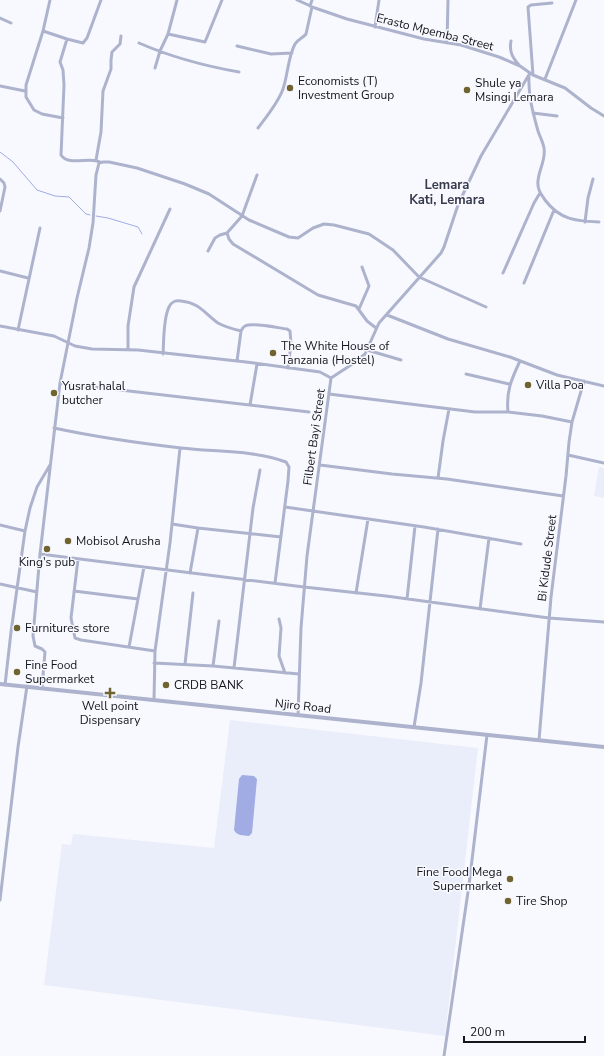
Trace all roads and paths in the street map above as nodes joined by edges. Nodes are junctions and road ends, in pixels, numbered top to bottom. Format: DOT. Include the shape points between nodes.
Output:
graph roads {
  1 [pos="50,0"];
  2 [pos="101,0"];
  3 [pos="177,0"];
  4 [pos="222,0"];
  5 [pos="297,0"];
  6 [pos="312,0"];
  7 [pos="380,0"];
  8 [pos="448,0"];
  9 [pos="576,0"];
  10 [pos="552,3"];
  11 [pos="311,7"];
  12 [pos="0,18"];
  13 [pos="11,24"];
  14 [pos="375,27"];
  15 [pos="43,31"];
  16 [pos="168,34"];
  17 [pos="121,36"];
  18 [pos="67,39"];
  19 [pos="511,41"];
  20 [pos="140,43"];
  21 [pos="447,43"];
  22 [pos="237,46"];
  23 [pos="160,51"];
  24 [pos="292,52"];
  25 [pos="520,66"];
  26 [pos="155,68"];
  27 [pos="239,72"];
  28 [pos="531,74"];
  29 [pos="545,79"];
  30 [pos="0,86"];
  31 [pos="25,91"];
  32 [pos="533,113"];
  33 [pos="557,116"];
  34 [pos="604,116"];
  35 [pos="63,118"];
  36 [pos="258,128"];
  37 [pos="98,162"];
  38 [pos="257,175"];
  39 [pos="0,179"];
  40 [pos="593,179"];
  41 [pos="540,193"];
  42 [pos="170,209"];
  43 [pos="554,210"];
  44 [pos="0,211"];
  45 [pos="242,216"];
  46 [pos="585,222"];
  47 [pos="600,222"];
  48 [pos="40,228"];
  49 [pos="227,233"];
  50 [pos="208,251"];
  51 [pos="362,267"];
  52 [pos="0,271"];
  53 [pos="503,273"];
  54 [pos="420,277"];
  55 [pos="28,278"];
  56 [pos="524,283"];
  57 [pos="486,307"];
  58 [pos="359,309"];
  59 [pos="386,315"];
  60 [pos="0,326"];
  61 [pos="376,328"];
  62 [pos="18,330"];
  63 [pos="241,331"];
  64 [pos="69,344"];
  65 [pos="128,350"];
  66 [pos="367,350"];
  67 [pos="163,354"];
  68 [pos="401,360"];
  69 [pos="237,361"];
  70 [pos="520,361"];
  71 [pos="257,364"];
  72 [pos="288,368"];
  73 [pos="466,374"];
  74 [pos="331,378"];
  75 [pos="584,381"];
  76 [pos="60,383"];
  77 [pos="510,384"];
  78 [pos="604,388"];
  79 [pos="329,394"];
  80 [pos="250,404"];
  81 [pos="449,409"];
  82 [pos="309,412"];
  83 [pos="508,412"];
  84 [pos="572,422"];
  85 [pos="54,428"];
  86 [pos="180,448"];
  87 [pos="568,455"];
  88 [pos="51,463"];
  89 [pos="604,463"];
  90 [pos="320,465"];
  91 [pos="260,470"];
  92 [pos="438,478"];
  93 [pos="563,496"];
  94 [pos="285,507"];
  95 [pos="313,511"];
  96 [pos="368,519"];
  97 [pos="172,524"];
  98 [pos="0,525"];
  99 [pos="416,526"];
  100 [pos="198,528"];
  101 [pos="438,529"];
  102 [pos="25,531"];
  103 [pos="250,534"];
  104 [pos="281,537"];
  105 [pos="489,538"];
  106 [pos="521,544"];
  107 [pos="40,554"];
  108 [pos="78,559"];
  109 [pos="144,567"];
  110 [pos="166,570"];
  111 [pos="190,573"];
  112 [pos="244,579"];
  113 [pos="275,583"];
  114 [pos="0,584"];
  115 [pos="304,587"];
  116 [pos="17,588"];
  117 [pos="74,591"];
  118 [pos="37,592"];
  119 [pos="193,593"];
  120 [pos="356,593"];
  121 [pos="138,599"];
  122 [pos="407,599"];
  123 [pos="430,603"];
  124 [pos="480,609"];
  125 [pos="549,618"];
  126 [pos="279,619"];
  127 [pos="219,621"];
  128 [pos="604,622"];
  129 [pos="129,647"];
  130 [pos="156,651"];
  131 [pos="154,663"];
  132 [pos="185,664"];
  133 [pos="213,666"];
  134 [pos="234,668"];
  135 [pos="285,674"];
  136 [pos="299,674"];
  137 [pos="0,684"];
  138 [pos="5,685"];
  139 [pos="27,686"];
  140 [pos="42,688"];
  141 [pos="154,700"];
  142 [pos="298,715"];
  143 [pos="414,727"];
  144 [pos="487,735"];
  145 [pos="539,740"];
  146 [pos="604,747"];
  147 [pos="0,900"];
  148 [pos="444,1056"];
  1 -- 15 [label="street"];
  2 -- 18 [label="street" via="85,42"];
  3 -- 16 [label="street"];
  4 -- 16 [label="street" via="205,42"];
  5 -- 11 [label="street, Erasto Mpemba Street"];
  6 -- 11 [label="street"];
  7 -- 14 [label="street"];
  8 -- 21 [label="street"];
  9 -- 29 [label="street"];
  10 -- 28 [label="street" via="528,7"];
  11 -- 14 [label="street, Erasto Mpemba Street"];
  11 -- 24 [label="street" via="306,34 298,40"];
  12 -- 13 [label="street"];
  14 -- 21 [label="street, Erasto Mpemba Street"];
  15 -- 18 [label="street"];
  15 -- 31 [label="street"];
  16 -- 23 [label="street"];
  17 -- 37 [label="street" via="120,44 112,54 111,72 103,94"];
  18 -- 35 [label="street" via="60,62 64,85"];
  19 -- 25 [label="street" via="512,56"];
  20 -- 23 [label="street"];
  21 -- 25 [label="street, Erasto Mpemba Street" via="487,53"];
  22 -- 24 [label="street" via="271,54"];
  23 -- 26 [label="street"];
  23 -- 27 [label="street" via="187,61"];
  24 -- 36 [label="street" via="280,96"];
  25 -- 28 [label="street, Erasto Mpemba Street"];
  28 -- 29 [label="street, Erasto Mpemba Street"];
  28 -- 32 [label="street" via="528,87"];
  28 -- 54 [label="street" via="481,156 458,205 441,253"];
  29 -- 34 [label="street, Erasto Mpemba Street" via="569,90"];
  30 -- 31 [label="street"];
  31 -- 35 [label="street" via="34,110"];
  32 -- 33 [label="street"];
  32 -- 41 [label="street" via="544,151 538,181"];
  35 -- 37 [label="street" via="62,157 66,160"];
  37 -- 45 [label="street" via="137,168 185,184 209,194"];
  37 -- 64 [label="street" via="93,223"];
  38 -- 45 [label="street"];
  39 -- 44 [label="street" via="6,187"];
  40 -- 46 [label="street"];
  41 -- 43 [label="street"];
  41 -- 53 [label="street"];
  42 -- 65 [label="street" via="134,287 128,326"];
  43 -- 46 [label="street" via="566,218"];
  43 -- 56 [label="street"];
  45 -- 49 [label="street"];
  45 -- 54 [label="street" via="292,238 298,238 324,224 363,232 393,250"];
  46 -- 47 [label="street"];
  48 -- 55 [label="street"];
  49 -- 50 [label="street" via="215,238"];
  49 -- 58 [label="street" via="233,244 291,280 318,295 349,303"];
  51 -- 58 [label="street" via="369,286"];
  52 -- 55 [label="street"];
  54 -- 57 [label="street"];
  54 -- 59 [label="street"];
  55 -- 62 [label="street"];
  58 -- 61 [label="street"];
  59 -- 61 [label="street"];
  59 -- 70 [label="street" via="448,339"];
  60 -- 62 [label="street, Filbert Bayi Street"];
  61 -- 66 [label="street"];
  62 -- 64 [label="street, Filbert Bayi Street" via="54,336"];
  63 -- 67 [label="street" via="223,326 194,304 177,300 169,307 166,315"];
  63 -- 69 [label="street"];
  63 -- 72 [label="street" via="245,326 254,325 290,331"];
  64 -- 65 [label="street, Filbert Bayi Street" via="92,349"];
  64 -- 76 [label="street"];
  65 -- 67 [label="street, Filbert Bayi Street"];
  66 -- 68 [label="street"];
  66 -- 74 [label="street" via="357,361"];
  67 -- 69 [label="street, Filbert Bayi Street"];
  69 -- 71 [label="street, Filbert Bayi Street"];
  70 -- 75 [label="street" via="557,375"];
  70 -- 77 [label="street"];
  71 -- 72 [label="street, Filbert Bayi Street"];
  71 -- 80 [label="street"];
  72 -- 74 [label="street, Filbert Bayi Street" via="320,372"];
  73 -- 77 [label="street"];
  74 -- 79 [label="street, Filbert Bayi Street"];
  75 -- 78 [label="street"];
  75 -- 84 [label="street, Bi Kidude Street"];
  76 -- 80 [label="street"];
  76 -- 85 [label="street"];
  77 -- 83 [label="street"];
  79 -- 81 [label="street"];
  79 -- 90 [label="street, Filbert Bayi Street"];
  80 -- 82 [label="street"];
  81 -- 83 [label="street"];
  81 -- 92 [label="street"];
  83 -- 84 [label="street"];
  84 -- 87 [label="street, Bi Kidude Street"];
  85 -- 86 [label="street"];
  85 -- 88 [label="street"];
  86 -- 94 [label="street" via="231,451 286,462 289,470"];
  86 -- 97 [label="street"];
  87 -- 89 [label="street"];
  87 -- 93 [label="street, Bi Kidude Street"];
  88 -- 102 [label="street" via="37,487"];
  88 -- 107 [label="street"];
  90 -- 92 [label="street"];
  90 -- 95 [label="street, Filbert Bayi Street"];
  91 -- 103 [label="street" via="252,508"];
  92 -- 93 [label="street"];
  93 -- 125 [label="street, Bi Kidude Street"];
  94 -- 95 [label="street"];
  94 -- 104 [label="street"];
  95 -- 96 [label="street"];
  95 -- 115 [label="street, Filbert Bayi Street"];
  96 -- 99 [label="street"];
  96 -- 120 [label="street"];
  97 -- 100 [label="street"];
  97 -- 110 [label="street"];
  98 -- 102 [label="street"];
  99 -- 101 [label="street"];
  99 -- 122 [label="street"];
  100 -- 103 [label="street"];
  100 -- 111 [label="street"];
  101 -- 105 [label="street"];
  101 -- 123 [label="street"];
  102 -- 116 [label="street"];
  103 -- 104 [label="street"];
  103 -- 112 [label="street"];
  104 -- 113 [label="street"];
  105 -- 106 [label="street"];
  105 -- 124 [label="street"];
  107 -- 108 [label="street"];
  107 -- 118 [label="street"];
  108 -- 109 [label="street"];
  108 -- 117 [label="street"];
  109 -- 110 [label="street"];
  109 -- 121 [label="street"];
  110 -- 111 [label="street"];
  110 -- 130 [label="street"];
  111 -- 112 [label="street"];
  112 -- 113 [label="street"];
  112 -- 134 [label="street"];
  113 -- 115 [label="street"];
  114 -- 116 [label="street"];
  115 -- 120 [label="street"];
  115 -- 136 [label="street, Filbert Bayi Street"];
  116 -- 118 [label="street"];
  116 -- 138 [label="street"];
  117 -- 121 [label="street"];
  117 -- 129 [label="street" via="71,618 73,636 76,639"];
  118 -- 140 [label="street" via="33,640 35,646 45,652"];
  119 -- 132 [label="street"];
  120 -- 122 [label="street"];
  121 -- 129 [label="street"];
  122 -- 123 [label="street"];
  123 -- 124 [label="street"];
  123 -- 143 [label="street"];
  124 -- 125 [label="street"];
  125 -- 128 [label="street"];
  125 -- 145 [label="street, Bi Kidude Street"];
  126 -- 135 [label="street" via="279,656"];
  127 -- 133 [label="street"];
  129 -- 130 [label="street"];
  130 -- 131 [label="street"];
  131 -- 132 [label="street"];
  131 -- 141 [label="street"];
  132 -- 133 [label="street"];
  133 -- 134 [label="street"];
  134 -- 135 [label="street"];
  135 -- 136 [label="street"];
  136 -- 142 [label="street, Filbert Bayi Street"];
  137 -- 138 [label="street, Njiro Road"];
  138 -- 139 [label="street, Njiro Road"];
  139 -- 140 [label="street, Njiro Road"];
  139 -- 147 [label="street"];
  140 -- 141 [label="street, Njiro Road"];
  141 -- 142 [label="street, Njiro Road"];
  142 -- 143 [label="street, Njiro Road"];
  143 -- 144 [label="street, Njiro Road"];
  144 -- 145 [label="street, Njiro Road"];
  144 -- 148 [label="street" via="469,885"];
  145 -- 146 [label="street, Njiro Road"];
}
